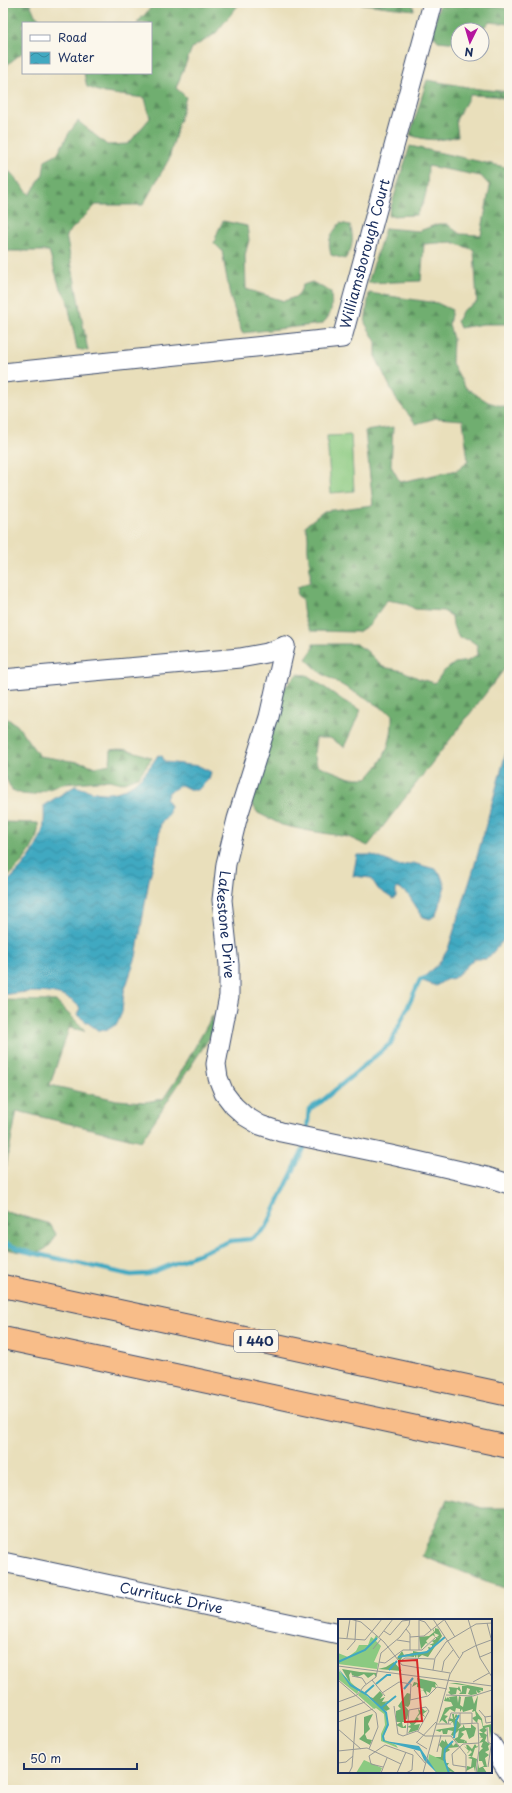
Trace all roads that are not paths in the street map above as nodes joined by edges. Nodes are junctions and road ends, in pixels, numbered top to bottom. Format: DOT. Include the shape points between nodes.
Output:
graph roads {
  1 [pos="433,3"];
  2 [pos="3,373"];
  3 [pos="3,679"];
  4 [pos="509,1184"];
  5 [pos="3,1286"];
  6 [pos="3,1338"];
  7 [pos="509,1395"];
  8 [pos="509,1447"];
  9 [pos="3,1562"];
  10 [pos="338,1634"];
  11 [pos="492,1746"];
  12 [pos="509,1773"];
  1 -- 2 [label="street, Williamsborough Court" via="342,338"];
  3 -- 4 [label="street, Lakestone Drive" via="240,658 286,646 269,717 237,819 226,864 222,900 229,965 229,996 216,1064 222,1088 234,1106 260,1125"];
  5 -- 7 [label="highway, I 440"];
  6 -- 8 [label="highway"];
  9 -- 10 [label="street, Currituck Drive"];
  11 -- 12 [label="street"];
}
